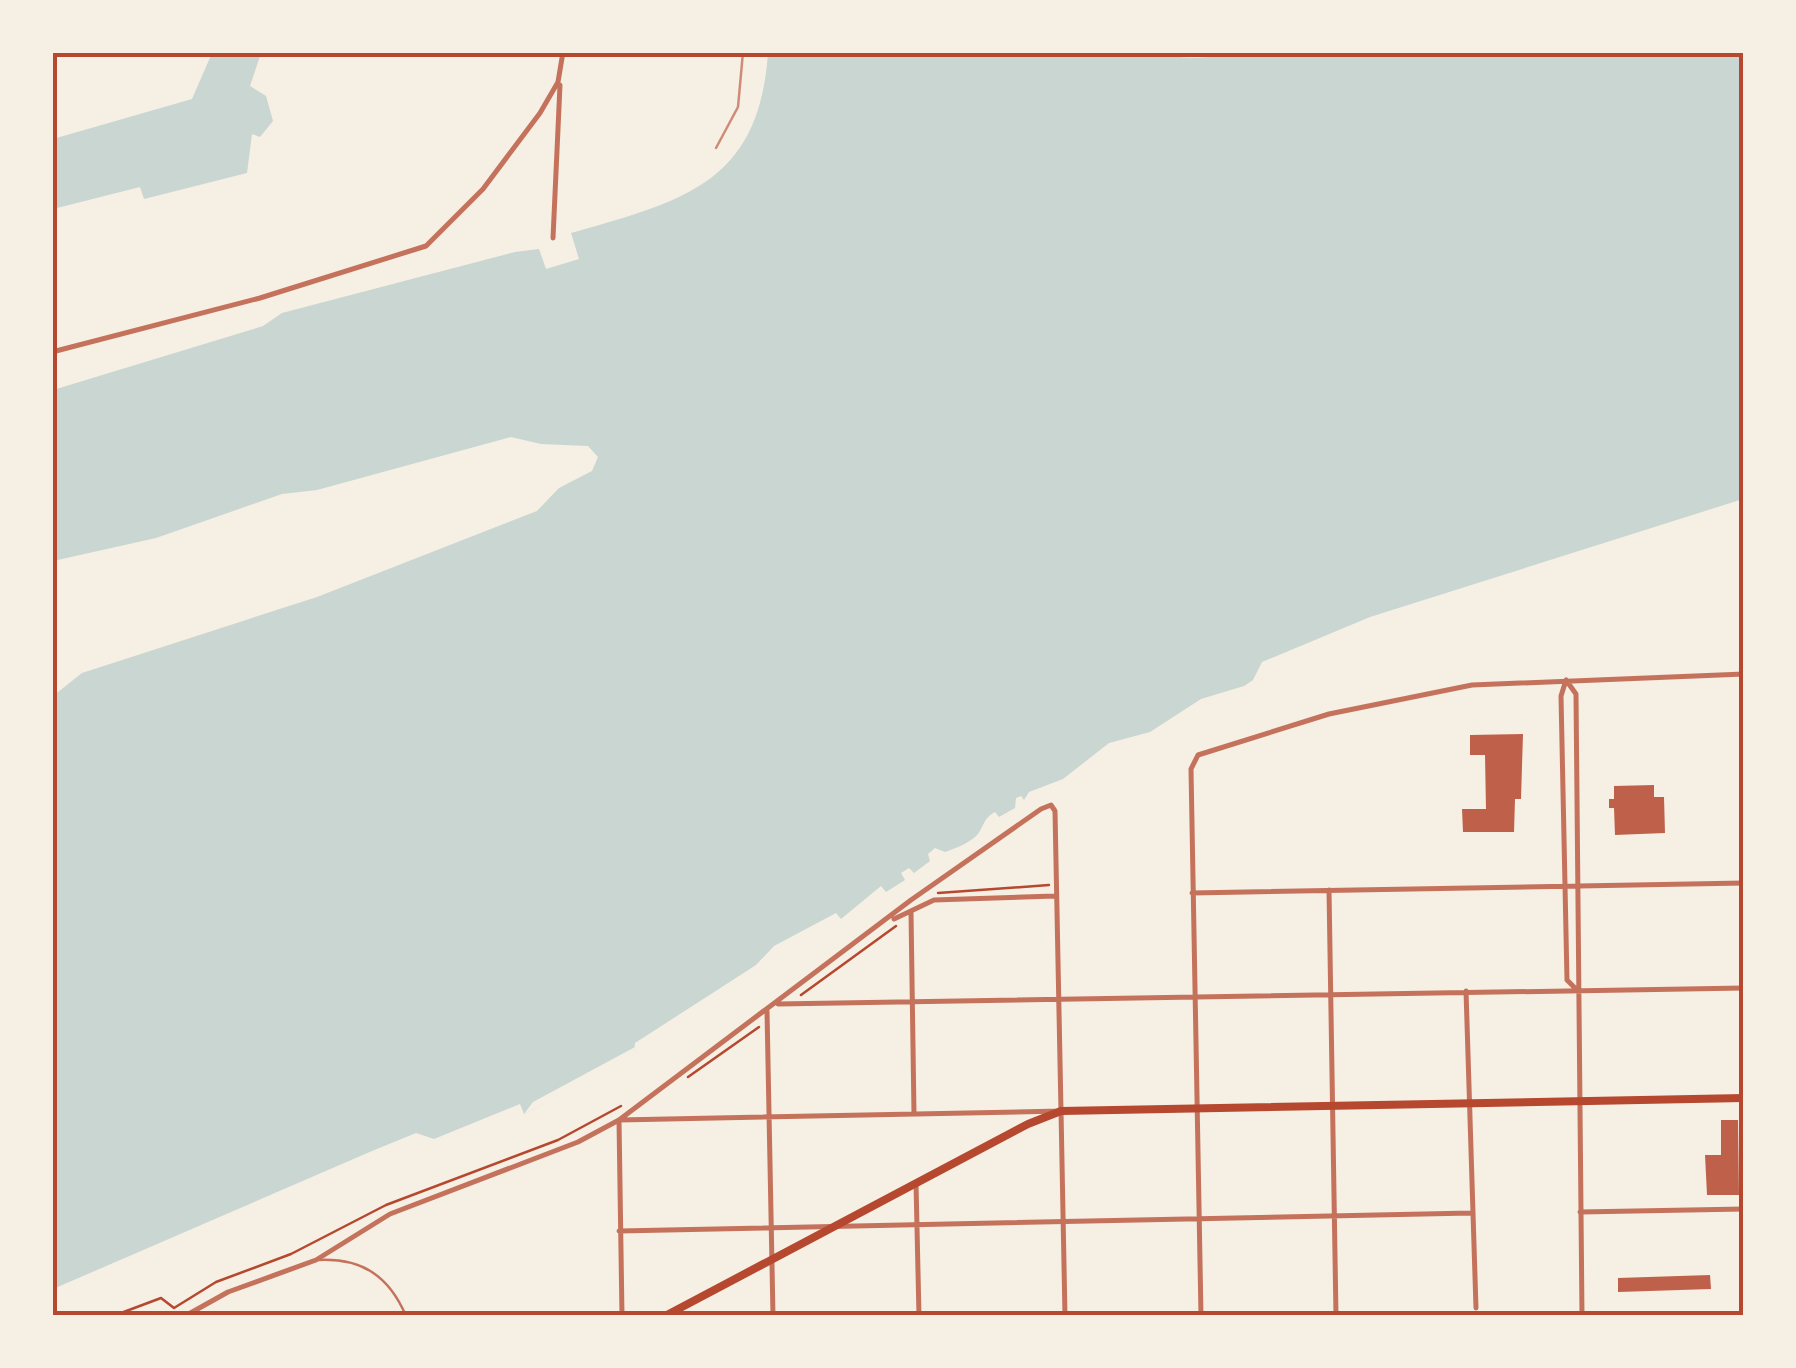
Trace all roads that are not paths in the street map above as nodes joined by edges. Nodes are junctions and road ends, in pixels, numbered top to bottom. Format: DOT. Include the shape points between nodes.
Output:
graph roads {
  1 [pos="563,52"];
  2 [pos="561,67"];
  3 [pos="553,238"];
  4 [pos="52,352"];
  5 [pos="1743,674"];
  6 [pos="1566,680"];
  7 [pos="1744,742"];
  8 [pos="1744,883"];
  9 [pos="1564,886"];
  10 [pos="1580,887"];
  11 [pos="1329,890"];
  12 [pos="1192,893"];
  13 [pos="1055,896"];
  14 [pos="911,912"];
  15 [pos="887,922"];
  16 [pos="1744,988"];
  17 [pos="1576,990"];
  18 [pos="1466,991"];
  19 [pos="1330,995"];
  20 [pos="1194,997"];
  21 [pos="1060,999"];
  22 [pos="912,1003"];
  23 [pos="778,1004"];
  24 [pos="767,1011"];
  25 [pos="1744,1098"];
  26 [pos="1578,1100"];
  27 [pos="1468,1103"];
  28 [pos="1332,1106"];
  29 [pos="1196,1109"];
  30 [pos="1061,1111"];
  31 [pos="914,1114"];
  32 [pos="769,1116"];
  33 [pos="619,1120"];
  34 [pos="916,1183"];
  35 [pos="1744,1209"];
  36 [pos="1580,1212"];
  37 [pos="1471,1213"];
  38 [pos="1334,1217"];
  39 [pos="1198,1219"];
  40 [pos="1062,1222"];
  41 [pos="917,1224"];
  42 [pos="838,1226"];
  43 [pos="771,1227"];
  44 [pos="619,1232"];
  45 [pos="316,1260"];
  46 [pos="772,1261"];
  47 [pos="1476,1308"];
  48 [pos="186,1316"];
  49 [pos="406,1316"];
  50 [pos="622,1316"];
  51 [pos="665,1316"];
  52 [pos="773,1316"];
  53 [pos="919,1316"];
  54 [pos="1065,1316"];
  55 [pos="1201,1316"];
  56 [pos="1336,1316"];
  57 [pos="1582,1316"];
  1 -- 2 [label="street"];
  2 -- 3 [label="street"];
  2 -- 4 [label="street" via="551,96 498,171 426,246"];
  5 -- 6 [label="street"];
  5 -- 7 [label="street"];
  6 -- 9 [label="street"];
  6 -- 10 [label="street" via="1576,694"];
  6 -- 12 [label="street" via="1391,698 1207,749 1191,769"];
  8 -- 10 [label="street"];
  9 -- 10 [label="street"];
  9 -- 11 [label="street"];
  9 -- 17 [label="street" via="1567,980"];
  10 -- 17 [label="street" via="1582,980"];
  11 -- 12 [label="street"];
  11 -- 19 [label="street"];
  12 -- 20 [label="street"];
  13 -- 14 [label="street" via="934,900"];
  13 -- 15 [label="street" via="1051,806"];
  13 -- 21 [label="street"];
  14 -- 15 [label="street"];
  14 -- 22 [label="street"];
  15 -- 23 [label="street"];
  16 -- 17 [label="street"];
  17 -- 18 [label="street"];
  17 -- 26 [label="street"];
  18 -- 19 [label="street"];
  18 -- 27 [label="street"];
  19 -- 20 [label="street"];
  19 -- 28 [label="street"];
  20 -- 21 [label="street"];
  20 -- 29 [label="street"];
  21 -- 22 [label="street"];
  21 -- 30 [label="street"];
  22 -- 23 [label="street"];
  22 -- 31 [label="street"];
  23 -- 24 [label="street"];
  24 -- 32 [label="street"];
  24 -- 33 [label="street"];
  25 -- 26 [label="main road"];
  26 -- 27 [label="main road"];
  26 -- 36 [label="street"];
  27 -- 28 [label="main road"];
  27 -- 37 [label="street"];
  28 -- 29 [label="main road"];
  28 -- 38 [label="street"];
  29 -- 30 [label="main road"];
  29 -- 39 [label="street"];
  30 -- 31 [label="street"];
  30 -- 34 [label="main road"];
  30 -- 40 [label="street"];
  31 -- 32 [label="street"];
  32 -- 33 [label="street"];
  32 -- 43 [label="street"];
  33 -- 44 [label="street"];
  33 -- 45 [label="street" via="371,1224"];
  34 -- 41 [label="street"];
  34 -- 42 [label="main road"];
  35 -- 36 [label="street"];
  36 -- 57 [label="street"];
  37 -- 38 [label="street"];
  37 -- 47 [label="street"];
  38 -- 39 [label="street"];
  38 -- 56 [label="street"];
  39 -- 40 [label="street"];
  39 -- 55 [label="street"];
  40 -- 41 [label="street"];
  40 -- 54 [label="street"];
  41 -- 42 [label="street"];
  41 -- 53 [label="street"];
  42 -- 43 [label="street"];
  42 -- 46 [label="main road"];
  43 -- 44 [label="street"];
  43 -- 46 [label="street"];
  44 -- 50 [label="street"];
  45 -- 48 [label="street" via="228,1292"];
  45 -- 49 [label="lane" via="370,1269 395,1291"];
  46 -- 51 [label="main road"];
  46 -- 52 [label="street"];
}
